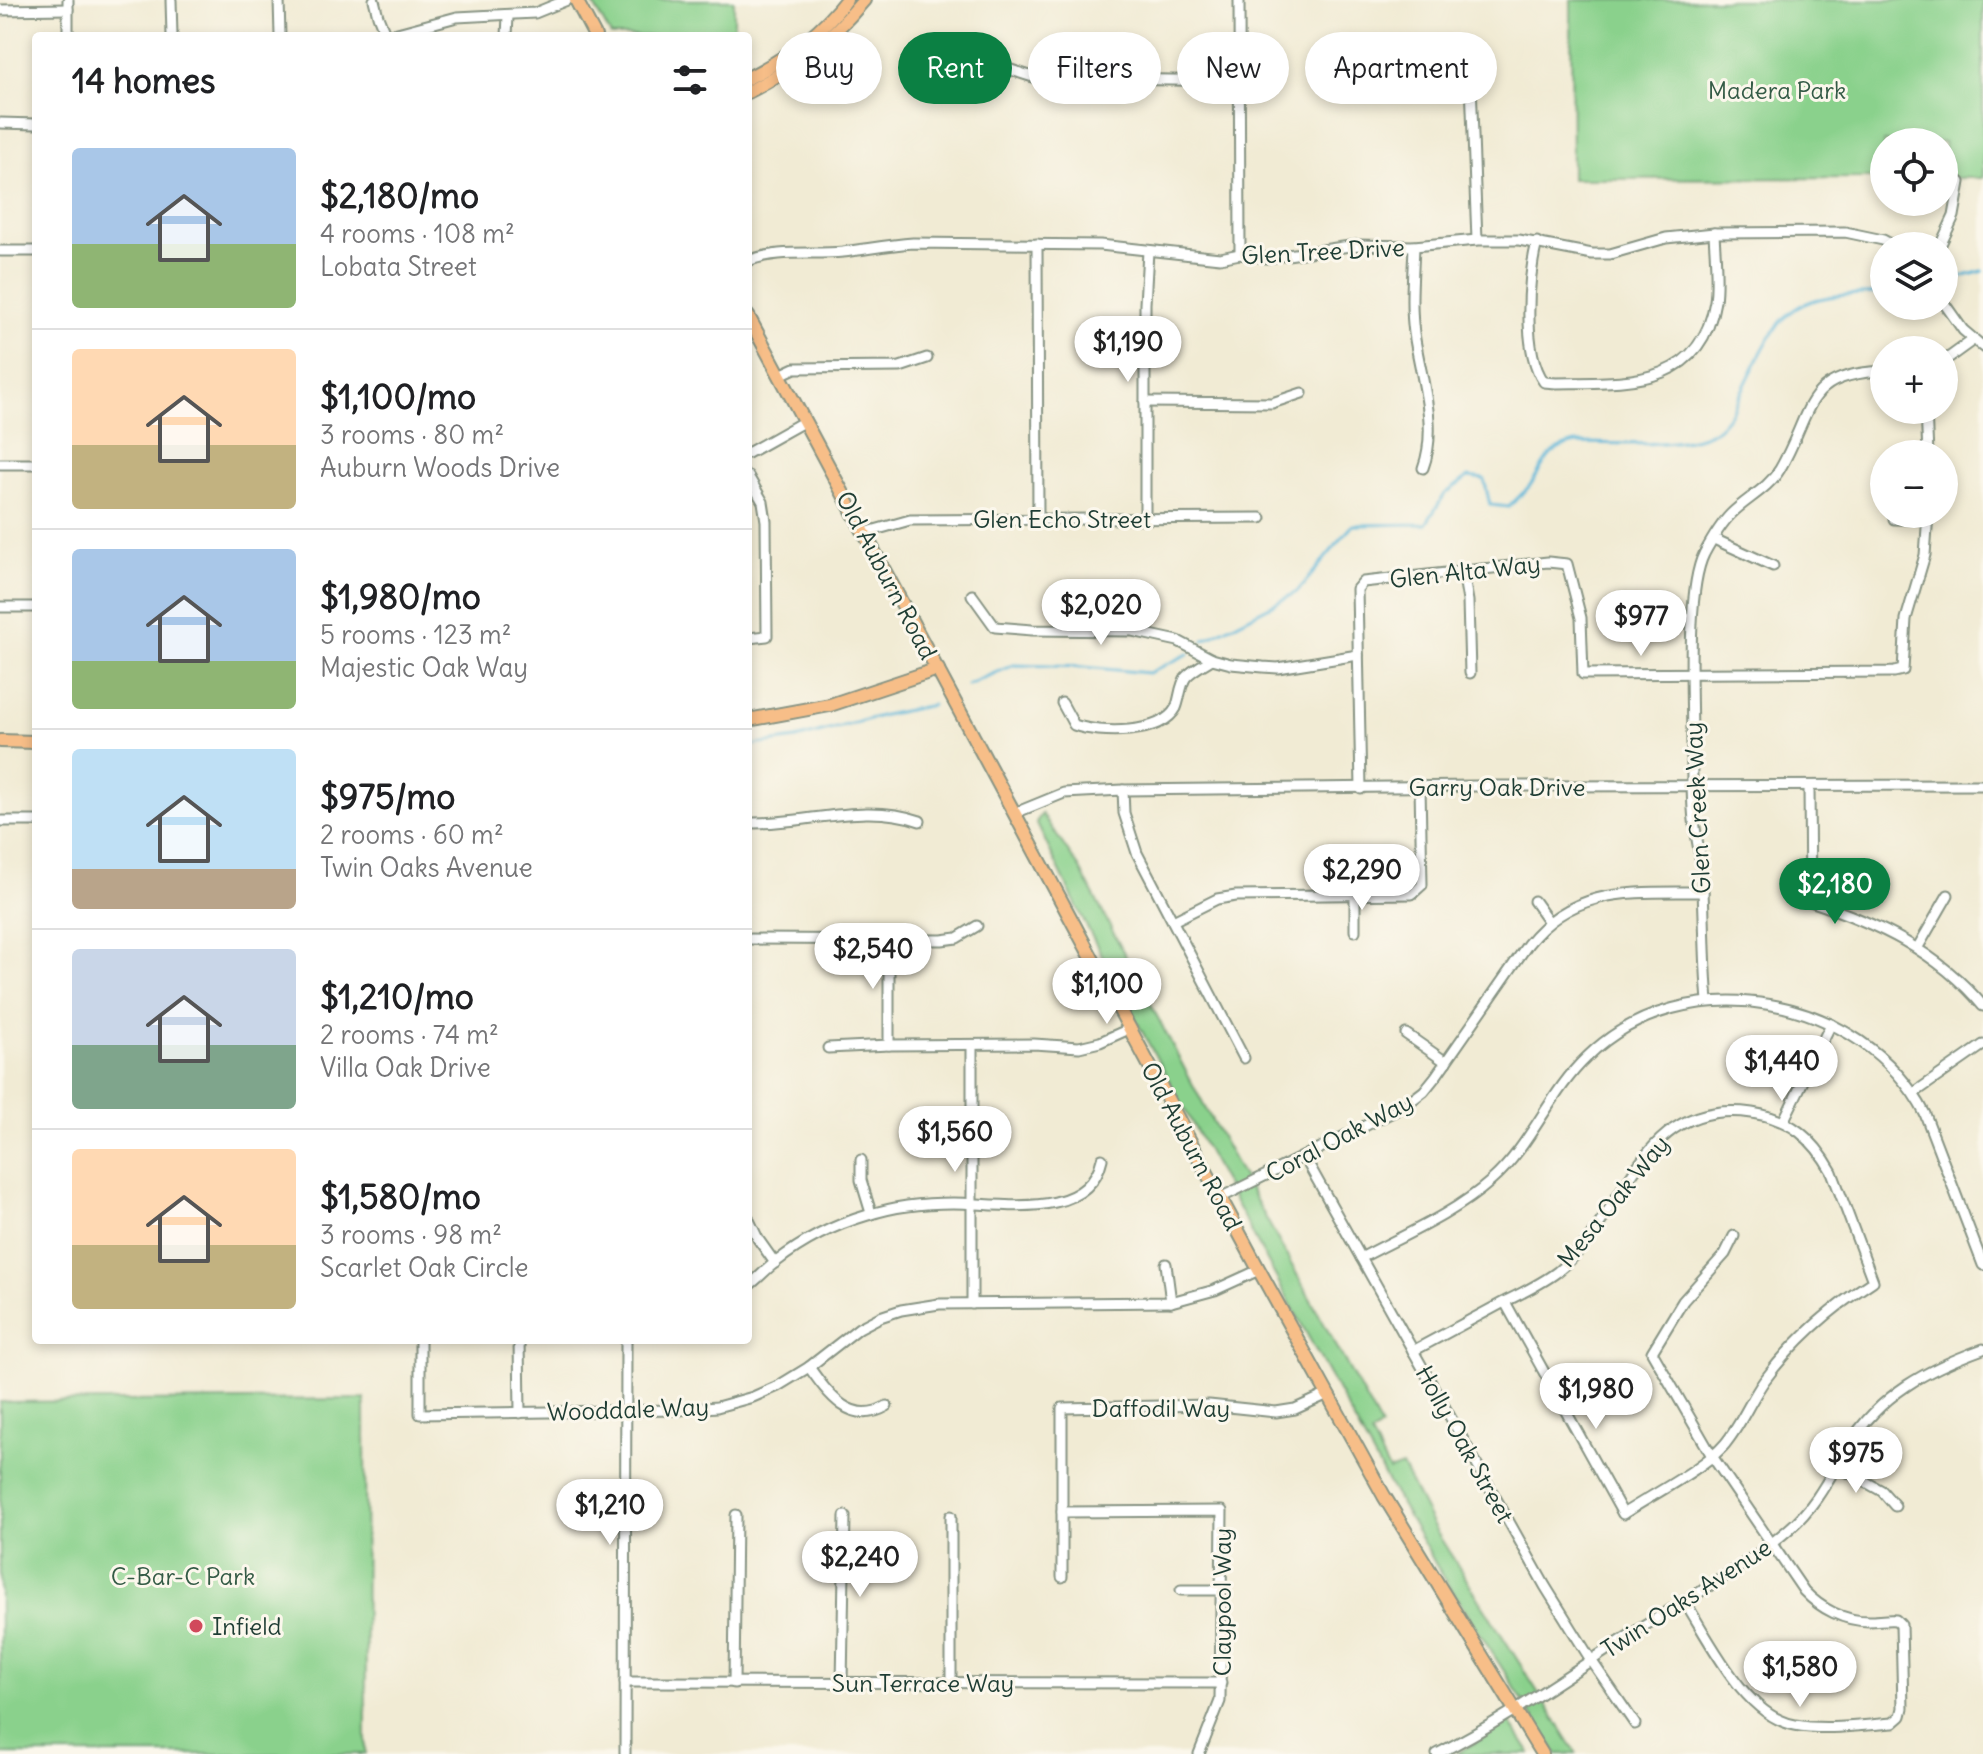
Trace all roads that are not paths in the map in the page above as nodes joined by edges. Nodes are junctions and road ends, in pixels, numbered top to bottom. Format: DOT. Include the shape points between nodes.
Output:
graph roads {
  1 [pos="171,0"];
  2 [pos="279,0"];
  3 [pos="374,0"];
  4 [pos="567,0"];
  5 [pos="576,0"];
  6 [pos="846,0"];
  7 [pos="864,0"];
  8 [pos="1239,0"];
  9 [pos="68,4"];
  10 [pos="0,10"];
  11 [pos="508,16"];
  12 [pos="68,32"];
  13 [pos="172,32"];
  14 [pos="280,32"];
  15 [pos="384,32"];
  16 [pos="400,32"];
  17 [pos="507,32"];
  18 [pos="593,32"];
  19 [pos="1239,32"];
  20 [pos="1012,70"];
  21 [pos="752,76"];
  22 [pos="1177,80"];
  23 [pos="752,90"];
  24 [pos="1239,104"];
  25 [pos="1472,104"];
  26 [pos="0,123"];
  27 [pos="32,124"];
  28 [pos="1960,182"];
  29 [pos="1947,232"];
  30 [pos="1714,233"];
  31 [pos="1870,237"];
  32 [pos="1477,240"];
  33 [pos="1537,242"];
  34 [pos="1037,244"];
  35 [pos="1414,246"];
  36 [pos="0,251"];
  37 [pos="32,251"];
  38 [pos="1148,251"];
  39 [pos="1240,254"];
  40 [pos="752,260"];
  41 [pos="1957,320"];
  42 [pos="752,323"];
  43 [pos="1973,340"];
  44 [pos="1983,347"];
  45 [pos="1958,351"];
  46 [pos="927,358"];
  47 [pos="1870,373"];
  48 [pos="780,375"];
  49 [pos="1302,393"];
  50 [pos="1145,402"];
  51 [pos="805,421"];
  52 [pos="752,451"];
  53 [pos="0,464"];
  54 [pos="32,464"];
  55 [pos="1423,468"];
  56 [pos="752,483"];
  57 [pos="1261,518"];
  58 [pos="1145,519"];
  59 [pos="1038,520"];
  60 [pos="1927,528"];
  61 [pos="864,533"];
  62 [pos="1714,539"];
  63 [pos="1773,566"];
  64 [pos="1463,572"];
  65 [pos="972,595"];
  66 [pos="0,607"];
  67 [pos="32,607"];
  68 [pos="752,638"];
  69 [pos="1358,655"];
  70 [pos="1212,659"];
  71 [pos="938,669"];
  72 [pos="1470,673"];
  73 [pos="1692,674"];
  74 [pos="1062,703"];
  75 [pos="752,719"];
  76 [pos="0,741"];
  77 [pos="32,742"];
  78 [pos="1983,785"];
  79 [pos="1693,786"];
  80 [pos="1420,787"];
  81 [pos="1809,787"];
  82 [pos="1361,789"];
  83 [pos="1123,790"];
  84 [pos="1015,813"];
  85 [pos="0,821"];
  86 [pos="32,821"];
  87 [pos="920,821"];
  88 [pos="752,823"];
  89 [pos="1703,892"];
  90 [pos="1355,895"];
  91 [pos="1948,895"];
  92 [pos="1534,901"];
  93 [pos="1173,921"];
  94 [pos="1549,922"];
  95 [pos="977,926"];
  96 [pos="1355,931"];
  97 [pos="889,938"];
  98 [pos="752,939"];
  99 [pos="1918,947"];
  100 [pos="1708,1001"];
  101 [pos="1983,1006"];
  102 [pos="1831,1024"];
  103 [pos="1129,1029"];
  104 [pos="1406,1034"];
  105 [pos="889,1045"];
  106 [pos="972,1045"];
  107 [pos="1983,1045"];
  108 [pos="828,1048"];
  109 [pos="1244,1058"];
  110 [pos="1446,1062"];
  111 [pos="1914,1093"];
  112 [pos="1784,1120"];
  113 [pos="1305,1158"];
  114 [pos="1102,1159"];
  115 [pos="861,1160"];
  116 [pos="1220,1198"];
  117 [pos="971,1203"];
  118 [pos="871,1213"];
  119 [pos="752,1226"];
  120 [pos="1734,1236"];
  121 [pos="1361,1258"];
  122 [pos="775,1263"];
  123 [pos="1166,1264"];
  124 [pos="1983,1265"];
  125 [pos="1259,1270"];
  126 [pos="752,1283"];
  127 [pos="1171,1302"];
  128 [pos="1505,1302"];
  129 [pos="972,1304"];
  130 [pos="420,1344"];
  131 [pos="519,1344"];
  132 [pos="626,1344"];
  133 [pos="1983,1349"];
  134 [pos="1413,1351"];
  135 [pos="809,1367"];
  136 [pos="1328,1394"];
  137 [pos="887,1406"];
  138 [pos="626,1411"];
  139 [pos="520,1413"];
  140 [pos="1712,1456"];
  141 [pos="1837,1466"];
  142 [pos="1895,1506"];
  143 [pos="1062,1512"];
  144 [pos="736,1515"];
  145 [pos="845,1516"];
  146 [pos="951,1516"];
  147 [pos="1771,1544"];
  148 [pos="1062,1577"];
  149 [pos="1181,1590"];
  150 [pos="1221,1590"];
  151 [pos="1684,1600"];
  152 [pos="1591,1660"];
  153 [pos="625,1682"];
  154 [pos="951,1682"];
  155 [pos="734,1683"];
  156 [pos="842,1683"];
  157 [pos="1221,1683"];
  158 [pos="1514,1709"];
  159 [pos="1635,1724"];
  160 [pos="625,1754"];
  161 [pos="1199,1754"];
  162 [pos="1437,1754"];
  163 [pos="1542,1754"];
  1 -- 13 [label="street"];
  2 -- 14 [label="street"];
  3 -- 15 [label="street"];
  4 -- 11 [label="street" via="542,12"];
  5 -- 18 [label="main road"];
  6 -- 21 [label="main road" via="811,37"];
  7 -- 23 [label="main road" via="813,54"];
  8 -- 19 [label="street"];
  9 -- 10 [label="street"];
  9 -- 12 [label="street"];
  11 -- 16 [label="street" via="446,19"];
  11 -- 17 [label="street"];
  20 -- 22 [label="street" via="1036,78"];
  24 -- 39 [label="street"];
  25 -- 32 [label="street"];
  26 -- 27 [label="street"];
  28 -- 29 [label="street"];
  30 -- 31 [label="street, Glen Tree Drive" via="1845,232"];
  30 -- 33 [label="street, Glen Tree Drive" via="1677,236 1610,254"];
  30 -- 33 [label="street" via="1710,324 1680,363 1638,381 1544,382 1530,332"];
  32 -- 33 [label="street, Glen Tree Drive"];
  32 -- 35 [label="street, Glen Tree Drive"];
  34 -- 38 [label="street, Glen Tree Drive"];
  34 -- 40 [label="street, Glen Tree Drive" via="884,245"];
  34 -- 59 [label="street"];
  35 -- 39 [label="street, Glen Tree Drive" via="1357,245 1267,258"];
  35 -- 55 [label="street" via="1413,320 1429,415"];
  36 -- 37 [label="street"];
  38 -- 39 [label="street, Glen Tree Drive" via="1220,258"];
  38 -- 50 [label="street"];
  41 -- 43 [label="street"];
  42 -- 48 [label="main road, Old Auburn Road"];
  43 -- 44 [label="street"];
  43 -- 45 [label="street"];
  46 -- 48 [label="street" via="906,366 795,368"];
  47 -- 62 [label="street, Glen Creek Way" via="1841,376 1823,386 1780,469 1730,515"];
  48 -- 51 [label="main road, Old Auburn Road"];
  49 -- 50 [label="street" via="1272,403"];
  50 -- 58 [label="street"];
  51 -- 52 [label="street"];
  51 -- 61 [label="main road, Old Auburn Road"];
  53 -- 54 [label="street"];
  56 -- 68 [label="street" via="766,521 767,636"];
  57 -- 58 [label="street, Glen Echo Street"];
  58 -- 59 [label="street, Glen Echo Street"];
  59 -- 61 [label="street, Glen Echo Street" via="910,520"];
  60 -- 73 [label="street, Glen Alta Way" via="1925,555 1906,619 1903,670"];
  61 -- 71 [label="main road, Old Auburn Road"];
  62 -- 63 [label="street"];
  62 -- 73 [label="street, Glen Creek Way" via="1697,579"];
  64 -- 69 [label="street, Glen Alta Way" via="1363,582 1357,589"];
  64 -- 72 [label="street"];
  64 -- 73 [label="street, Glen Alta Way" via="1567,564 1581,618 1583,674"];
  65 -- 70 [label="street" via="995,627 1132,631 1178,641"];
  66 -- 67 [label="street"];
  69 -- 70 [label="street" via="1278,668"];
  69 -- 82 [label="street"];
  70 -- 74 [label="street" via="1185,678 1175,708 1164,721 1145,729 1074,725"];
  71 -- 75 [label="main road" via="830,705"];
  71 -- 84 [label="main road, Old Auburn Road"];
  73 -- 79 [label="street, Glen Creek Way"];
  76 -- 77 [label="main road"];
  78 -- 81 [label="street, Garry Oak Drive"];
  79 -- 80 [label="street, Garry Oak Drive"];
  79 -- 81 [label="street, Garry Oak Drive"];
  79 -- 89 [label="street, Glen Creek Way"];
  80 -- 82 [label="street, Garry Oak Drive"];
  80 -- 90 [label="street" via="1422,885 1412,894"];
  81 -- 99 [label="street" via="1810,901 1858,917"];
  82 -- 83 [label="street, Garry Oak Drive"];
  83 -- 84 [label="street, Garry Oak Drive" via="1064,793"];
  83 -- 93 [label="street" via="1130,836"];
  84 -- 103 [label="main road, Old Auburn Road"];
  85 -- 86 [label="street"];
  87 -- 88 [label="street" via="875,812"];
  89 -- 94 [label="street, Coral Oak Way" via="1607,895 1575,905"];
  89 -- 100 [label="street, Glen Creek Way"];
  90 -- 93 [label="street" via="1236,896 1217,899"];
  90 -- 96 [label="street"];
  91 -- 99 [label="street"];
  92 -- 94 [label="street"];
  93 -- 109 [label="street"];
  94 -- 110 [label="street, Coral Oak Way"];
  95 -- 97 [label="street" via="950,939"];
  97 -- 98 [label="street"];
  97 -- 105 [label="street"];
  99 -- 101 [label="street"];
  100 -- 102 [label="street" via="1789,1007"];
  100 -- 121 [label="street" via="1654,1015 1607,1041 1566,1079 1521,1149 1493,1180 1460,1205"];
  102 -- 111 [label="street" via="1859,1039"];
  102 -- 112 [label="street"];
  103 -- 106 [label="street" via="1086,1046"];
  103 -- 116 [label="main road, Old Auburn Road"];
  104 -- 110 [label="street"];
  105 -- 106 [label="street"];
  105 -- 108 [label="street"];
  106 -- 117 [label="street"];
  107 -- 111 [label="street"];
  110 -- 113 [label="street, Coral Oak Way" via="1410,1103"];
  111 -- 124 [label="street"];
  112 -- 128 [label="street, Mesa Oak Way" via="1720,1112 1694,1117 1670,1130 1572,1259"];
  112 -- 140 [label="street" via="1824,1159 1873,1281 1796,1343"];
  113 -- 116 [label="street, Coral Oak Way"];
  113 -- 121 [label="street, Holly Oak Street"];
  114 -- 117 [label="street" via="1098,1174 1084,1190 1054,1202"];
  115 -- 118 [label="street"];
  116 -- 125 [label="main road, Old Auburn Road"];
  117 -- 118 [label="street"];
  117 -- 129 [label="street"];
  118 -- 122 [label="street" via="828,1229"];
  119 -- 122 [label="street"];
  120 -- 140 [label="street" via="1652,1352"];
  121 -- 134 [label="street, Holly Oak Street"];
  122 -- 126 [label="street"];
  123 -- 127 [label="street"];
  125 -- 127 [label="street, Wooddale Way"];
  125 -- 136 [label="main road, Old Auburn Road"];
  127 -- 129 [label="street, Wooddale Way"];
  128 -- 134 [label="street, Mesa Oak Way"];
  128 -- 140 [label="street" via="1623,1514"];
  129 -- 135 [label="street, Wooddale Way" via="920,1306 880,1317"];
  130 -- 139 [label="street, Wooddale Way" via="420,1414"];
  131 -- 139 [label="street"];
  132 -- 138 [label="street"];
  133 -- 141 [label="street, Twin Oaks Avenue" via="1933,1369 1893,1395 1860,1428"];
  134 -- 152 [label="street, Holly Oak Street"];
  135 -- 137 [label="street" via="844,1407 870,1413"];
  135 -- 138 [label="street, Wooddale Way" via="765,1392 729,1404"];
  136 -- 143 [label="street, Daffodil Way" via="1276,1412 1209,1405 1062,1408"];
  136 -- 158 [label="main road, Old Auburn Road"];
  138 -- 139 [label="street, Wooddale Way"];
  138 -- 153 [label="street"];
  140 -- 147 [label="street"];
  141 -- 142 [label="street" via="1882,1491"];
  141 -- 147 [label="street, Twin Oaks Avenue" via="1806,1512"];
  143 -- 148 [label="street, Daffodil Way"];
  143 -- 150 [label="street, Claypool Way" via="1222,1511"];
  144 -- 155 [label="street"];
  145 -- 156 [label="street"];
  146 -- 154 [label="street"];
  147 -- 151 [label="street, Twin Oaks Avenue"];
  147 -- 151 [label="street" via="1804,1591 1827,1610 1901,1625 1903,1708 1898,1721 1811,1726 1771,1717 1745,1694"];
  149 -- 150 [label="street"];
  150 -- 157 [label="street, Claypool Way"];
  151 -- 152 [label="street, Twin Oaks Avenue"];
  152 -- 158 [label="street, Twin Oaks Avenue"];
  152 -- 159 [label="street, Holly Oak Street"];
  153 -- 155 [label="street, Sun Terrace Way"];
  153 -- 160 [label="street"];
  154 -- 156 [label="street, Sun Terrace Way"];
  154 -- 157 [label="street, Sun Terrace Way"];
  155 -- 156 [label="street, Sun Terrace Way"];
  157 -- 161 [label="street, Claypool Way" via="1219,1708"];
  158 -- 162 [label="street, Twin Oaks Avenue"];
  158 -- 163 [label="main road, Old Auburn Road"];
}
